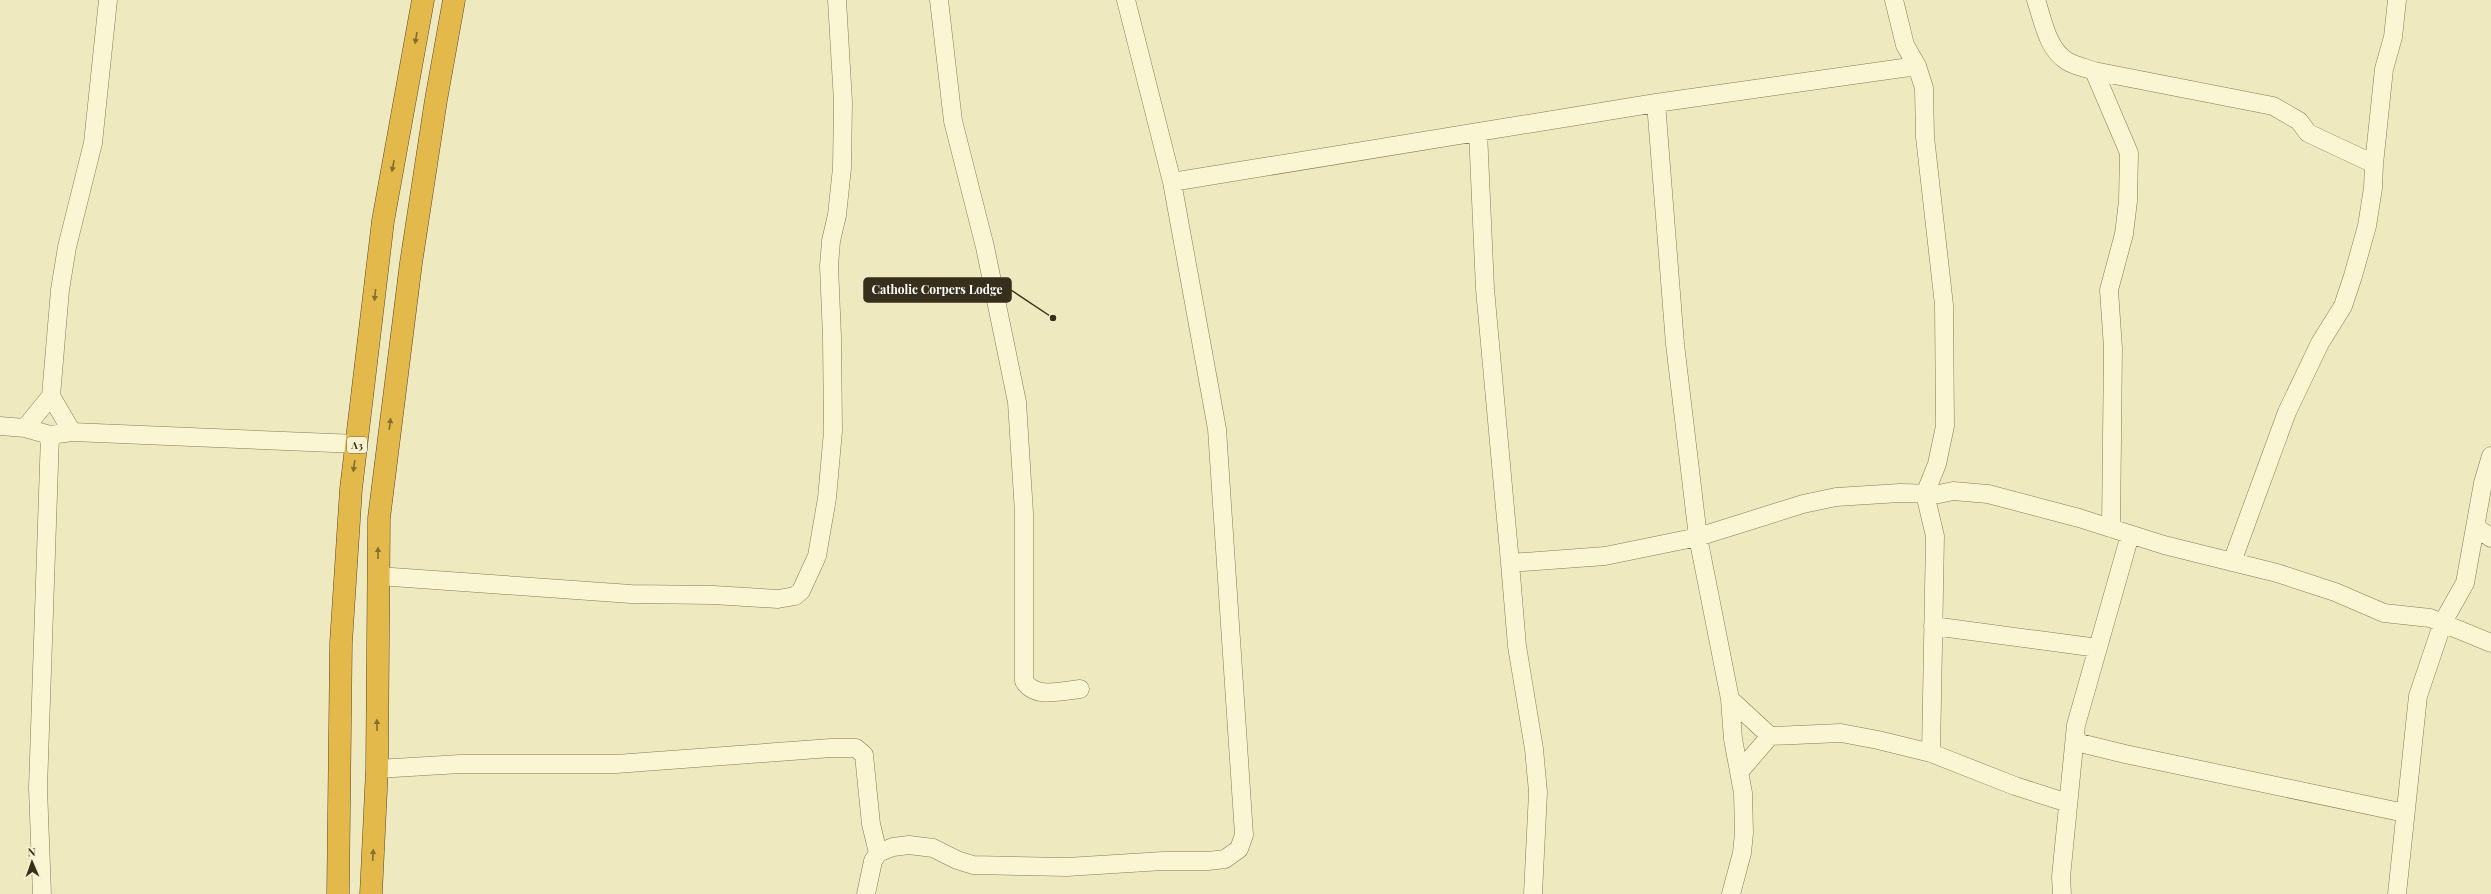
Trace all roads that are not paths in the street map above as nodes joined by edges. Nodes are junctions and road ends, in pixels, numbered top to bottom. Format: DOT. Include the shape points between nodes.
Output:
graph roads {
  1 [pos="108,0"];
  2 [pos="423,0"];
  3 [pos="454,0"];
  4 [pos="837,0"];
  5 [pos="939,0"];
  6 [pos="1126,0"];
  7 [pos="1894,0"];
  8 [pos="2036,0"];
  9 [pos="2397,0"];
  10 [pos="1917,66"];
  11 [pos="2094,70"];
  12 [pos="1656,103"];
  13 [pos="1478,132"];
  14 [pos="2374,164"];
  15 [pos="1172,182"];
  16 [pos="51,396"];
  17 [pos="0,426"];
  18 [pos="25,428"];
  19 [pos="72,432"];
  20 [pos="50,435"];
  21 [pos="357,444"];
  22 [pos="2491,456"];
  23 [pos="1925,494"];
  24 [pos="2476,527"];
  25 [pos="2111,528"];
  26 [pos="2130,535"];
  27 [pos="1698,537"];
  28 [pos="2491,538"];
  29 [pos="2232,562"];
  30 [pos="1510,563"];
  31 [pos="378,576"];
  32 [pos="2443,622"];
  33 [pos="1933,626"];
  34 [pos="2491,643"];
  35 [pos="2098,648"];
  36 [pos="1080,689"];
  37 [pos="1730,699"];
  38 [pos="1770,736"];
  39 [pos="2076,739"];
  40 [pos="1931,753"];
  41 [pos="377,769"];
  42 [pos="1740,771"];
  43 [pos="2068,803"];
  44 [pos="2405,813"];
  45 [pos="878,853"];
  46 [pos="42,894"];
  47 [pos="338,894"];
  48 [pos="371,894"];
  49 [pos="866,894"];
  50 [pos="1533,894"];
  51 [pos="1731,894"];
  52 [pos="2062,894"];
  53 [pos="2397,894"];
  1 -- 16 [label="street" via="93,143 67,247 60,290"];
  2 -- 21 [label="highway, A3, one-way" via="382,222"];
  31 -- 3 [label="highway, one-way" via="379,518 398,366 434,108"];
  4 -- 31 [label="street" via="843,102 840,184 829,266 833,431 827,498 817,556 801,591 795,596 778,600 713,595 632,594"];
  5 -- 36 [label="street" via="953,121 985,247 1017,402 1024,513 1024,680 1033,690 1043,692"];
  6 -- 15 [label="street"];
  7 -- 10 [label="street" via="1905,45"];
  8 -- 11 [label="street" via="2047,35 2055,50 2067,61"];
  9 -- 14 [label="street" via="2393,36 2384,69"];
  10 -- 12 [label="street"];
  10 -- 23 [label="street" via="1924,88 1925,137 1944,305 1946,386 1945,426 1937,464"];
  11 -- 14 [label="street" via="2273,106 2299,121 2308,133"];
  11 -- 25 [label="street" via="2129,153 2124,234 2109,290 2113,348"];
  12 -- 13 [label="street"];
  12 -- 27 [label="street" via="1675,344"];
  13 -- 15 [label="street"];
  13 -- 30 [label="street" via="1485,289"];
  14 -- 29 [label="street" via="2367,226 2343,306 2320,343 2287,412"];
  15 -- 45 [label="street" via="1217,429 1243,810 1244,835 1239,849 1225,859 1208,862 1163,861 1067,867 973,865 933,848 909,845"];
  16 -- 18 [label="street"];
  16 -- 19 [label="street"];
  17 -- 18 [label="street"];
  18 -- 20 [label="street"];
  19 -- 20 [label="street"];
  19 -- 21 [label="street"];
  20 -- 46 [label="street" via="38,788"];
  21 -- 47 [label="highway, A3, one-way" via="350,489 341,643"];
  22 -- 24 [label="street" via="2483,483"];
  23 -- 25 [label="street" via="1953,491 1988,494"];
  23 -- 27 [label="street" via="1900,493 1829,499 1803,504"];
  23 -- 33 [label="street" via="1935,536"];
  24 -- 28 [label="street"];
  24 -- 32 [label="street" via="2465,583"];
  25 -- 26 [label="street"];
  26 -- 29 [label="street"];
  26 -- 35 [label="street"];
  27 -- 30 [label="street" via="1605,556"];
  27 -- 37 [label="street"];
  29 -- 32 [label="street" via="2277,573 2335,592 2384,613"];
  30 -- 50 [label="street" via="1517,646 1534,749 1538,792"];
  41 -- 31 [label="highway, one-way"];
  32 -- 34 [label="street"];
  32 -- 44 [label="street" via="2418,696"];
  33 -- 35 [label="street"];
  33 -- 40 [label="street"];
  35 -- 39 [label="street" via="2076,725"];
  37 -- 38 [label="street"];
  37 -- 42 [label="street" via="1733,740"];
  38 -- 40 [label="street" via="1841,733"];
  38 -- 42 [label="street"];
  39 -- 43 [label="street"];
  39 -- 44 [label="street" via="2080,743 2125,754"];
  40 -- 43 [label="street" via="2015,786"];
  41 -- 45 [label="street" via="460,764 616,764 856,748 864,756 871,824"];
  48 -- 41 [label="highway, one-way"];
  42 -- 51 [label="street" via="1744,834 1742,853"];
  43 -- 52 [label="street" via="2061,877"];
  44 -- 53 [label="street"];
  45 -- 49 [label="street" via="873,861"];
}
